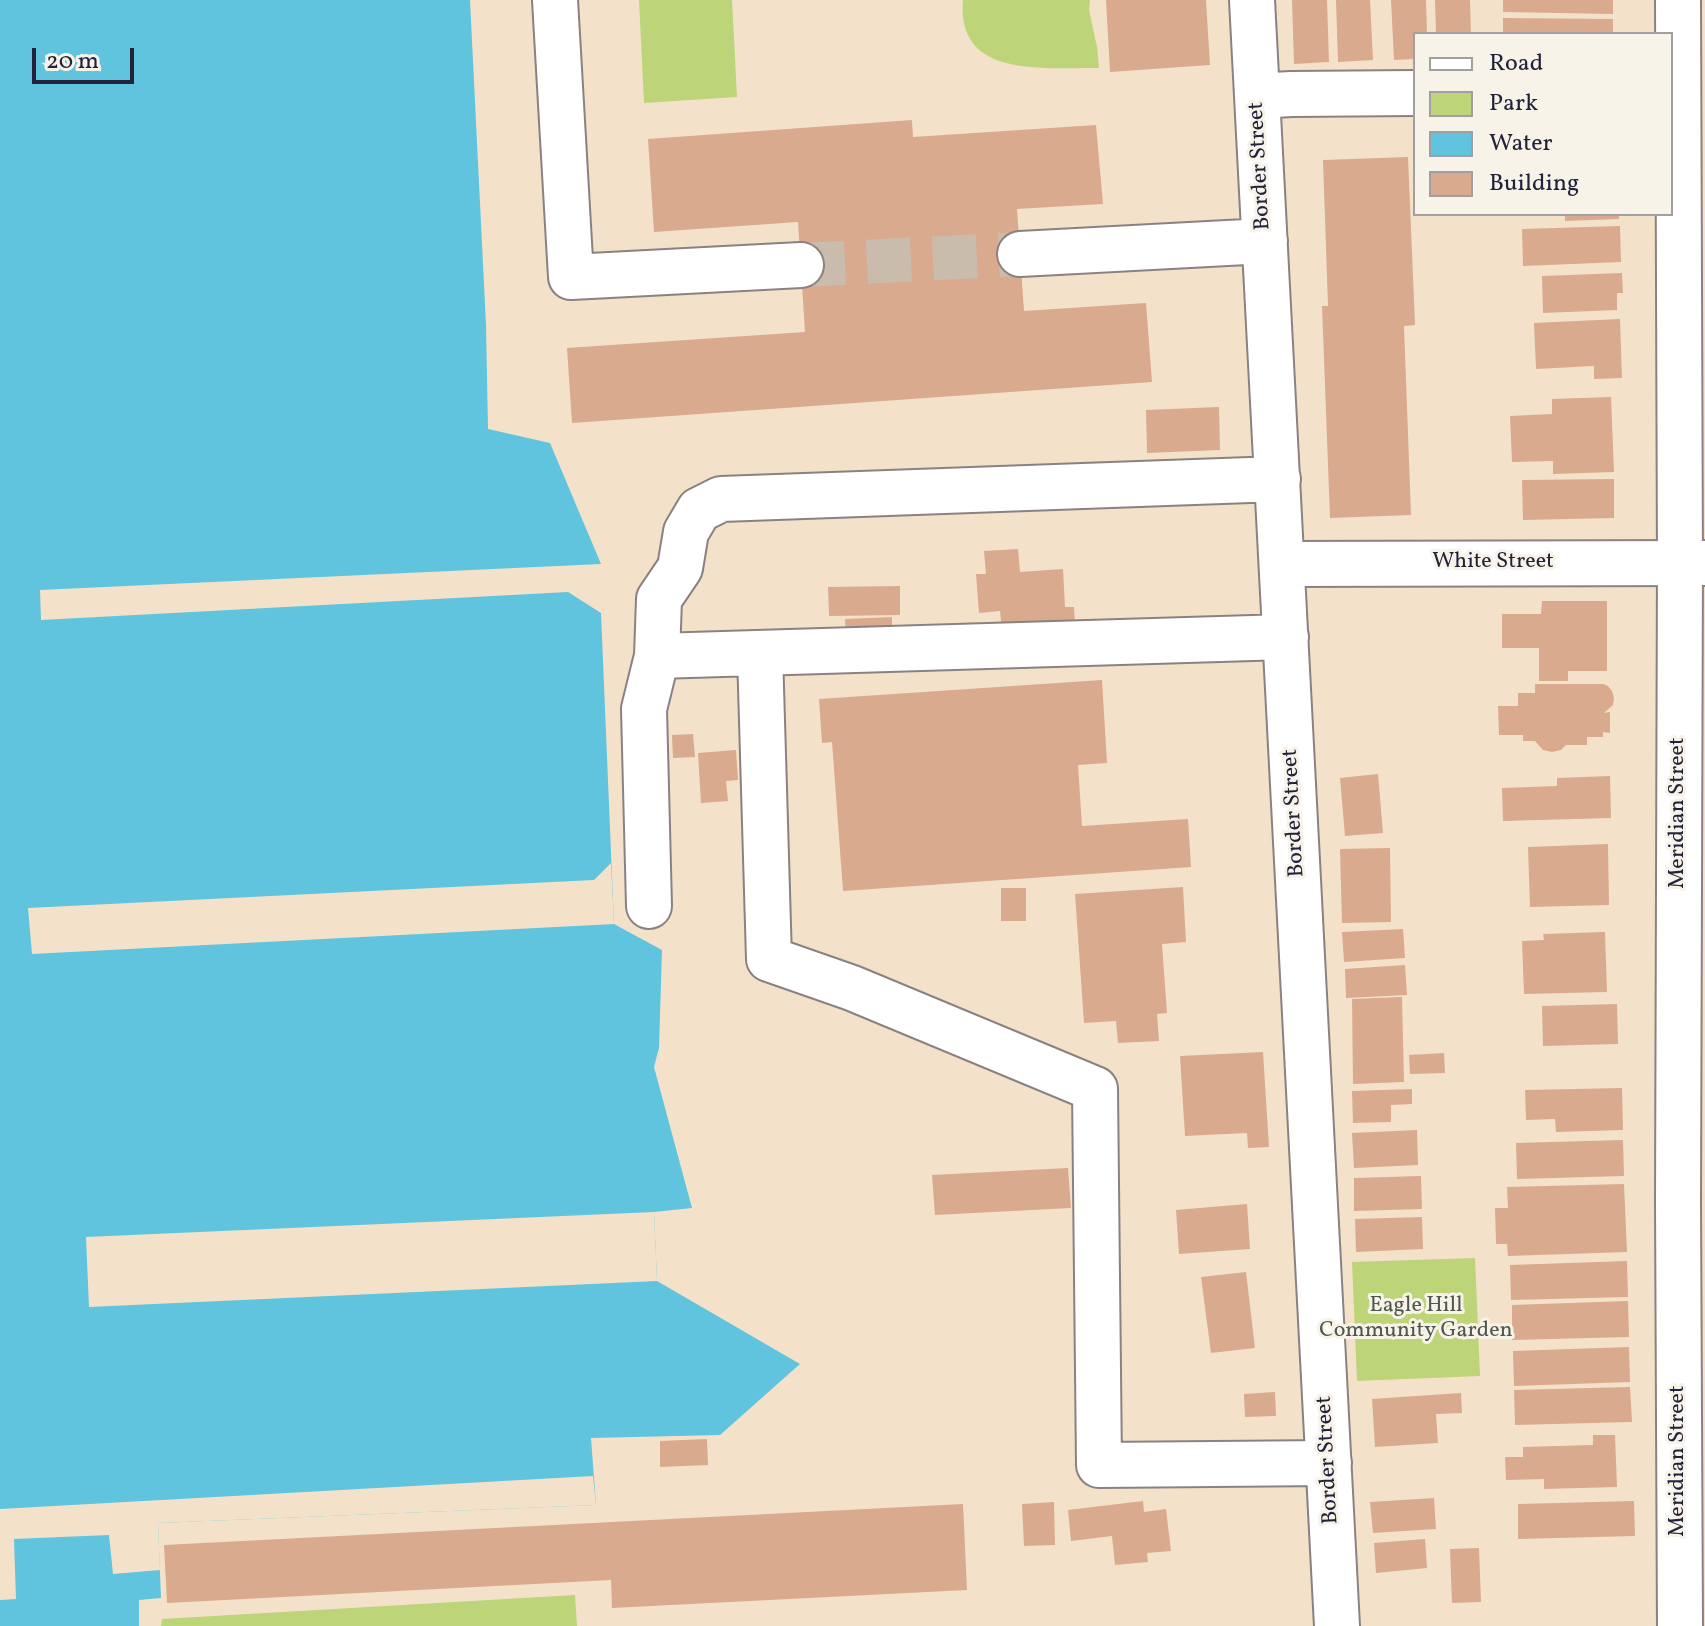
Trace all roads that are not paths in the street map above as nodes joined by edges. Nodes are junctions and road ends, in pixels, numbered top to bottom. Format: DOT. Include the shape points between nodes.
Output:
graph roads {
  1 [pos="555,0"];
  2 [pos="1252,0"];
  3 [pos="1678,0"];
  4 [pos="1413,93"];
  5 [pos="1685,93"];
  6 [pos="1257,96"];
  7 [pos="1265,241"];
  8 [pos="1020,254"];
  9 [pos="801,265"];
  10 [pos="1692,358"];
  11 [pos="1278,479"];
  12 [pos="1692,563"];
  13 [pos="1282,564"];
  14 [pos="1286,637"];
  15 [pos="760,653"];
  16 [pos="657,656"];
  17 [pos="649,906"];
  18 [pos="1691,1200"];
  19 [pos="1329,1463"];
  20 [pos="1337,1626"];
  21 [pos="1680,1626"];
  1 -- 9 [label="street" via="571,277"];
  2 -- 6 [label="street, Border Street"];
  3 -- 5 [label="street, Meridian Street"];
  4 -- 6 [label="street"];
  5 -- 10 [label="street, Meridian Street"];
  6 -- 7 [label="street, Border Street"];
  7 -- 8 [label="street"];
  7 -- 11 [label="street, Border Street"];
  10 -- 12 [label="street, Meridian Street"];
  11 -- 13 [label="street, Border Street"];
  11 -- 16 [label="street" via="721,499 699,510 686,532 680,568 659,599"];
  12 -- 13 [label="street, White Street"];
  12 -- 18 [label="street, Meridian Street"];
  13 -- 14 [label="street, Border Street"];
  14 -- 15 [label="street"];
  14 -- 19 [label="street, Border Street"];
  15 -- 16 [label="street"];
  15 -- 19 [label="street" via="769,959 1095,1089 1099,1465"];
  16 -- 17 [label="street" via="644,709"];
  18 -- 21 [label="street, Meridian Street"];
  19 -- 20 [label="street, Border Street"];
}
